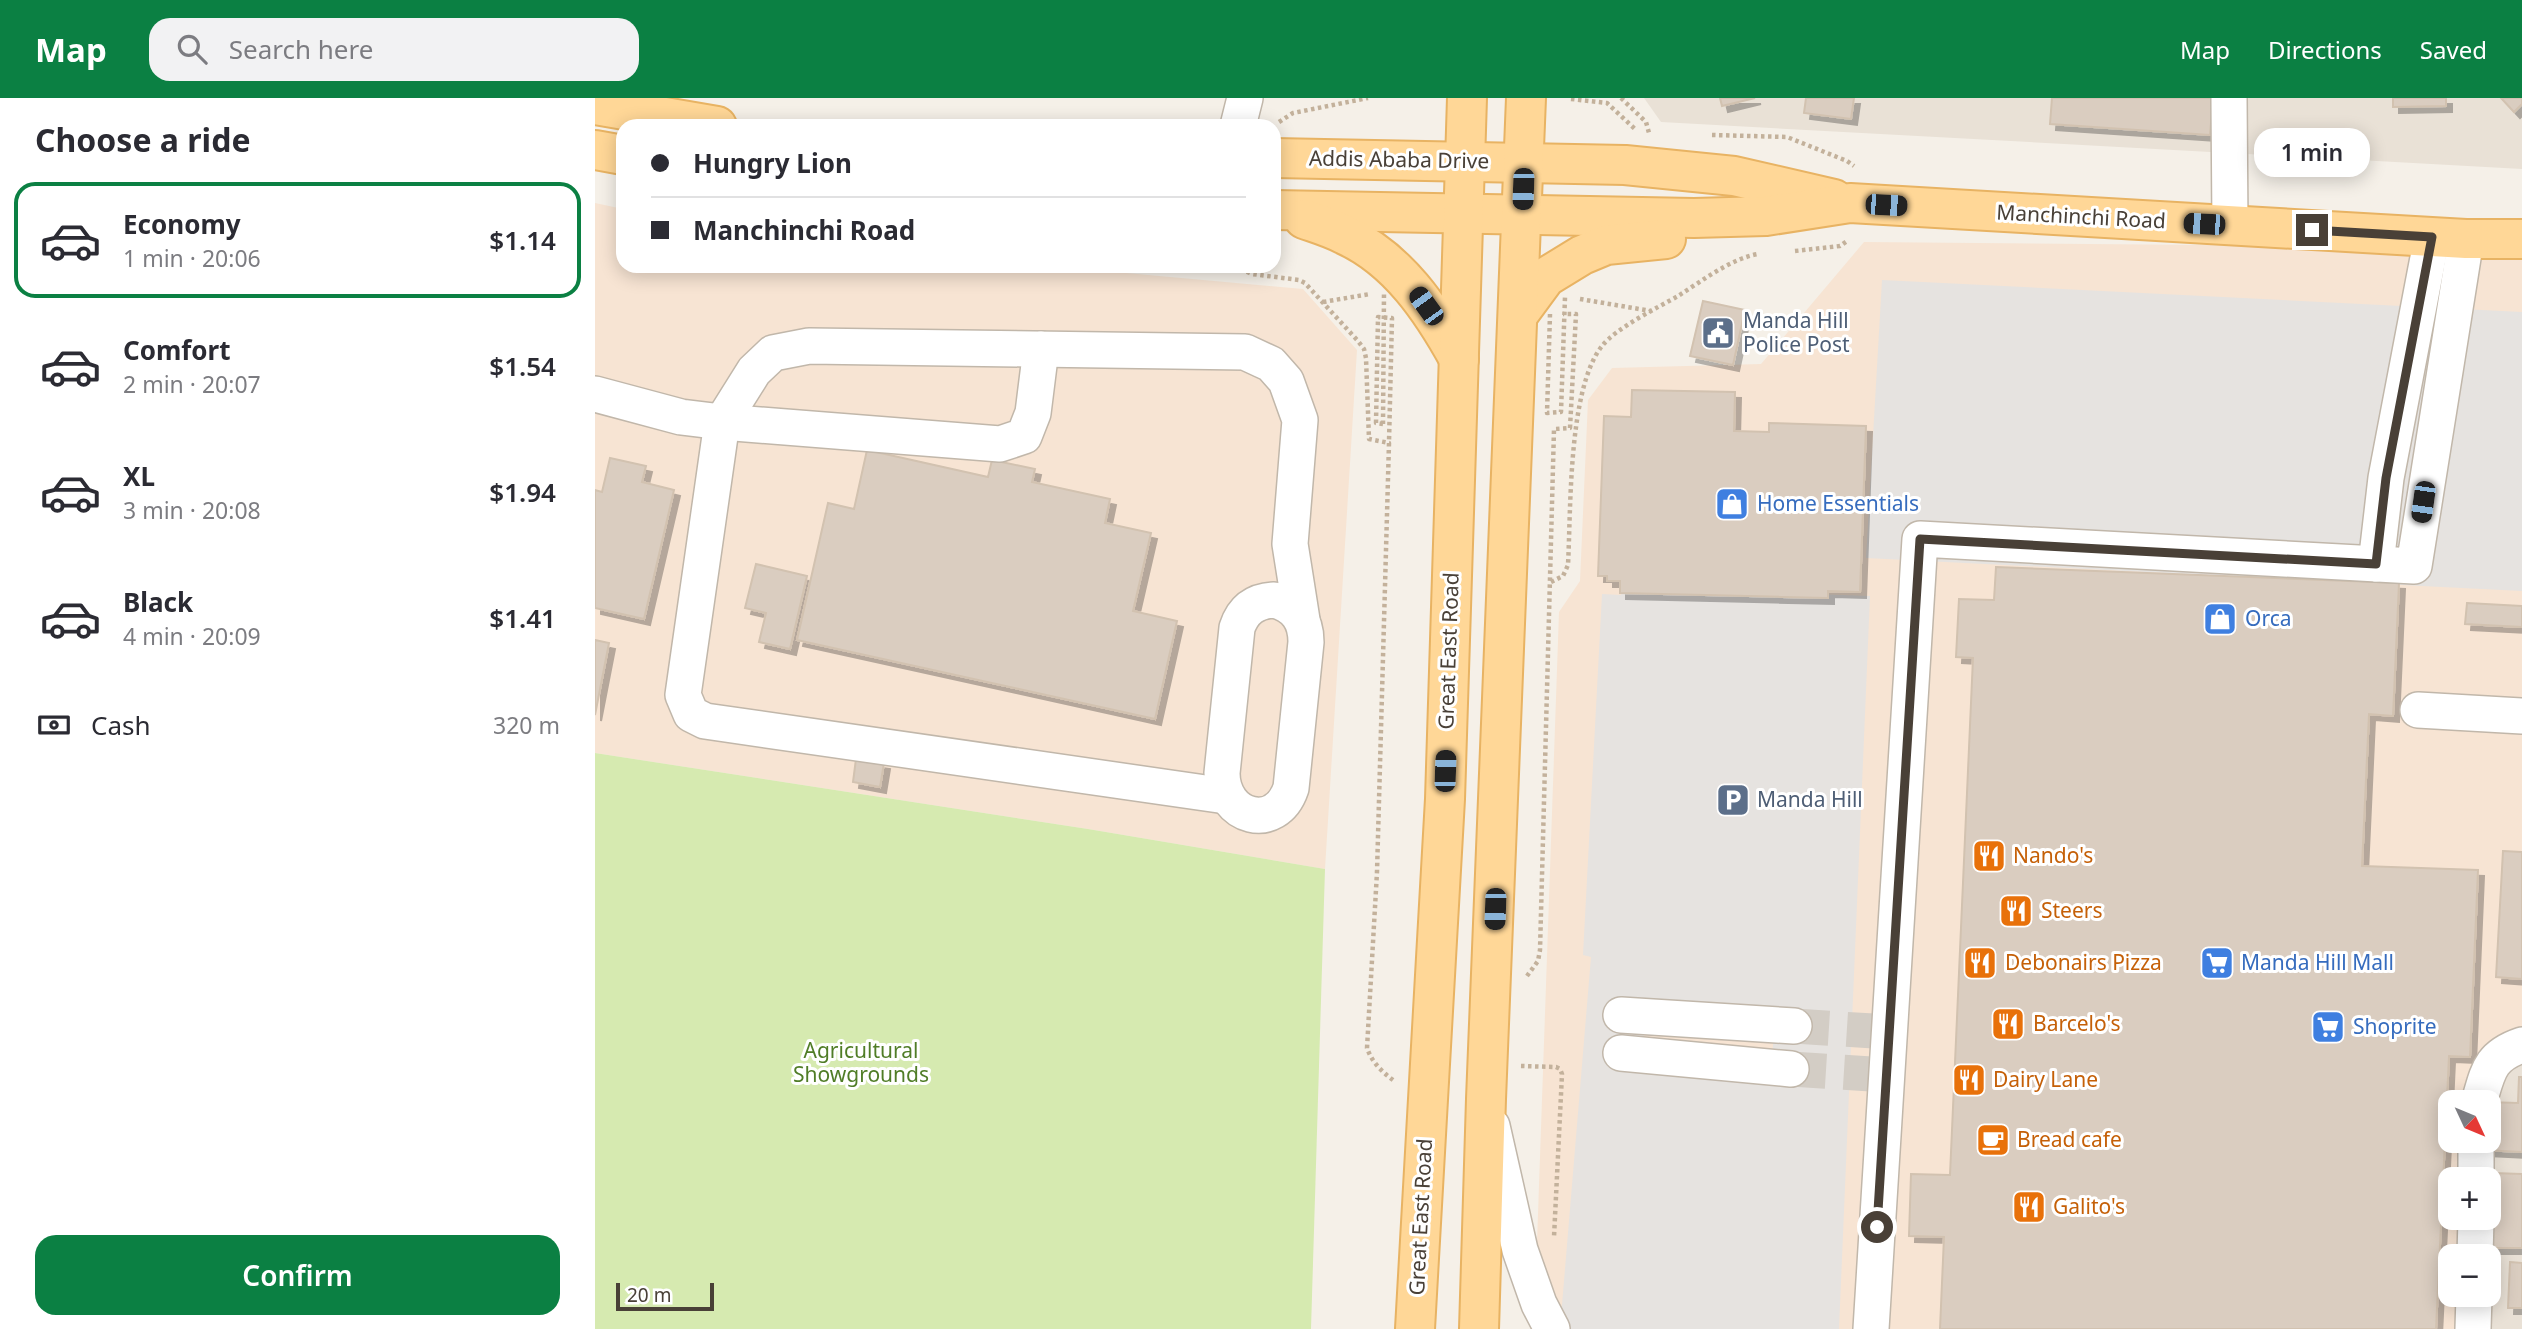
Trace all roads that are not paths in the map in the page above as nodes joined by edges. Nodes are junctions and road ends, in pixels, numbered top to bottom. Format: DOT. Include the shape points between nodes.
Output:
graph roads {
  1 [pos="1245,98"];
  2 [pos="1526,98"];
  3 [pos="2229,98"];
  4 [pos="1467,100"];
  5 [pos="595,105"];
  6 [pos="676,119"];
  7 [pos="1240,119"];
  8 [pos="595,150"];
  9 [pos="616,154"];
  10 [pos="1281,158"];
  11 [pos="1402,161"];
  12 [pos="1465,162"];
  13 [pos="1523,162"];
  14 [pos="1855,204"];
  15 [pos="1281,211"];
  16 [pos="1281,212"];
  17 [pos="1464,214"];
  18 [pos="1522,215"];
  19 [pos="1729,217"];
  20 [pos="2230,225"];
  21 [pos="2449,238"];
  22 [pos="2522,239"];
  23 [pos="1534,315"];
  24 [pos="1041,349"];
  25 [pos="1459,359"];
  26 [pos="595,394"];
  27 [pos="681,417"];
  28 [pos="595,418"];
  29 [pos="722,422"];
  30 [pos="1290,544"];
  31 [pos="2376,564"];
  32 [pos="1255,604"];
  33 [pos="1302,620"];
  34 [pos="2418,710"];
  35 [pos="2522,716"];
  36 [pos="1226,796"];
  37 [pos="1621,1015"];
  38 [pos="1794,1026"];
  39 [pos="2522,1045"];
  40 [pos="1621,1053"];
  41 [pos="1791,1069"];
  42 [pos="2482,1090"];
  43 [pos="1486,1099"];
  44 [pos="1481,1282"];
  45 [pos="2474,1307"];
  46 [pos="1415,1329"];
  47 [pos="1479,1329"];
  48 [pos="1494,1329"];
  49 [pos="1552,1329"];
  50 [pos="1871,1329"];
  51 [pos="2473,1329"];
  1 -- 7 [label="lane"];
  2 -- 13 [label="main road"];
  3 -- 20 [label="lane"];
  4 -- 11 [label="main road" via="1438,136"];
  4 -- 12 [label="main road, Great East Road"];
  5 -- 6 [label="main road"];
  8 -- 9 [label="main road"];
  10 -- 11 [label="main road, Addis Ababa Drive"];
  11 -- 12 [label="main road, Addis Ababa Drive"];
  12 -- 13 [label="main road, Addis Ababa Drive"];
  12 -- 17 [label="main road, Great East Road"];
  13 -- 14 [label="main road, Manchinchi Road" via="1701,171"];
  13 -- 18 [label="main road"];
  14 -- 19 [label="main road, Manchinchi Road"];
  14 -- 20 [label="main road, Manchinchi Road"];
  15 -- 17 [label="main road"];
  16 -- 25 [label="main road" via="1347,235 1385,261 1414,289"];
  17 -- 18 [label="main road"];
  17 -- 25 [label="main road, Great East Road"];
  18 -- 19 [label="main road, Manchinchi Road"];
  18 -- 23 [label="main road"];
  19 -- 23 [label="main road" via="1694,236 1606,245 1582,255 1546,277"];
  20 -- 21 [label="main road, Manchinchi Road"];
  21 -- 22 [label="main road, Manchinchi Road"];
  21 -- 31 [label="lane" via="2386,478"];
  21 -- 31 [label="lane" via="2414,566"];
  23 -- 43 [label="main road"];
  24 -- 29 [label="lane" via="809,346 773,353 754,371"];
  24 -- 29 [label="lane" via="1033,413 1024,436 1000,443"];
  24 -- 30 [label="lane" via="1245,352 1271,364 1286,381 1300,420"];
  25 -- 46 [label="main road, Great East Road" via="1445,799"];
  26 -- 27 [label="lane"];
  27 -- 28 [label="lane"];
  27 -- 29 [label="lane"];
  29 -- 36 [label="lane" via="683,695 691,714 705,721"];
  30 -- 32 [label="lane"];
  30 -- 33 [label="lane"];
  31 -- 50 [label="lane" via="1920,539"];
  32 -- 33 [label="lane" via="1286,603"];
  32 -- 36 [label="lane" via="1237,628 1222,773"];
  33 -- 36 [label="lane" via="1306,642 1288,797 1273,812 1254,815 1233,805"];
  34 -- 35 [label="lane"];
  37 -- 38 [label="lane"];
  39 -- 42 [label="lane" via="2505,1051 2488,1071"];
  40 -- 41 [label="lane"];
  43 -- 44 [label="main road"];
  43 -- 49 [label="lane" via="1520,1250"];
  44 -- 47 [label="main road"];
  44 -- 48 [label="lane"];
  45 -- 51 [label="lane"];
}
